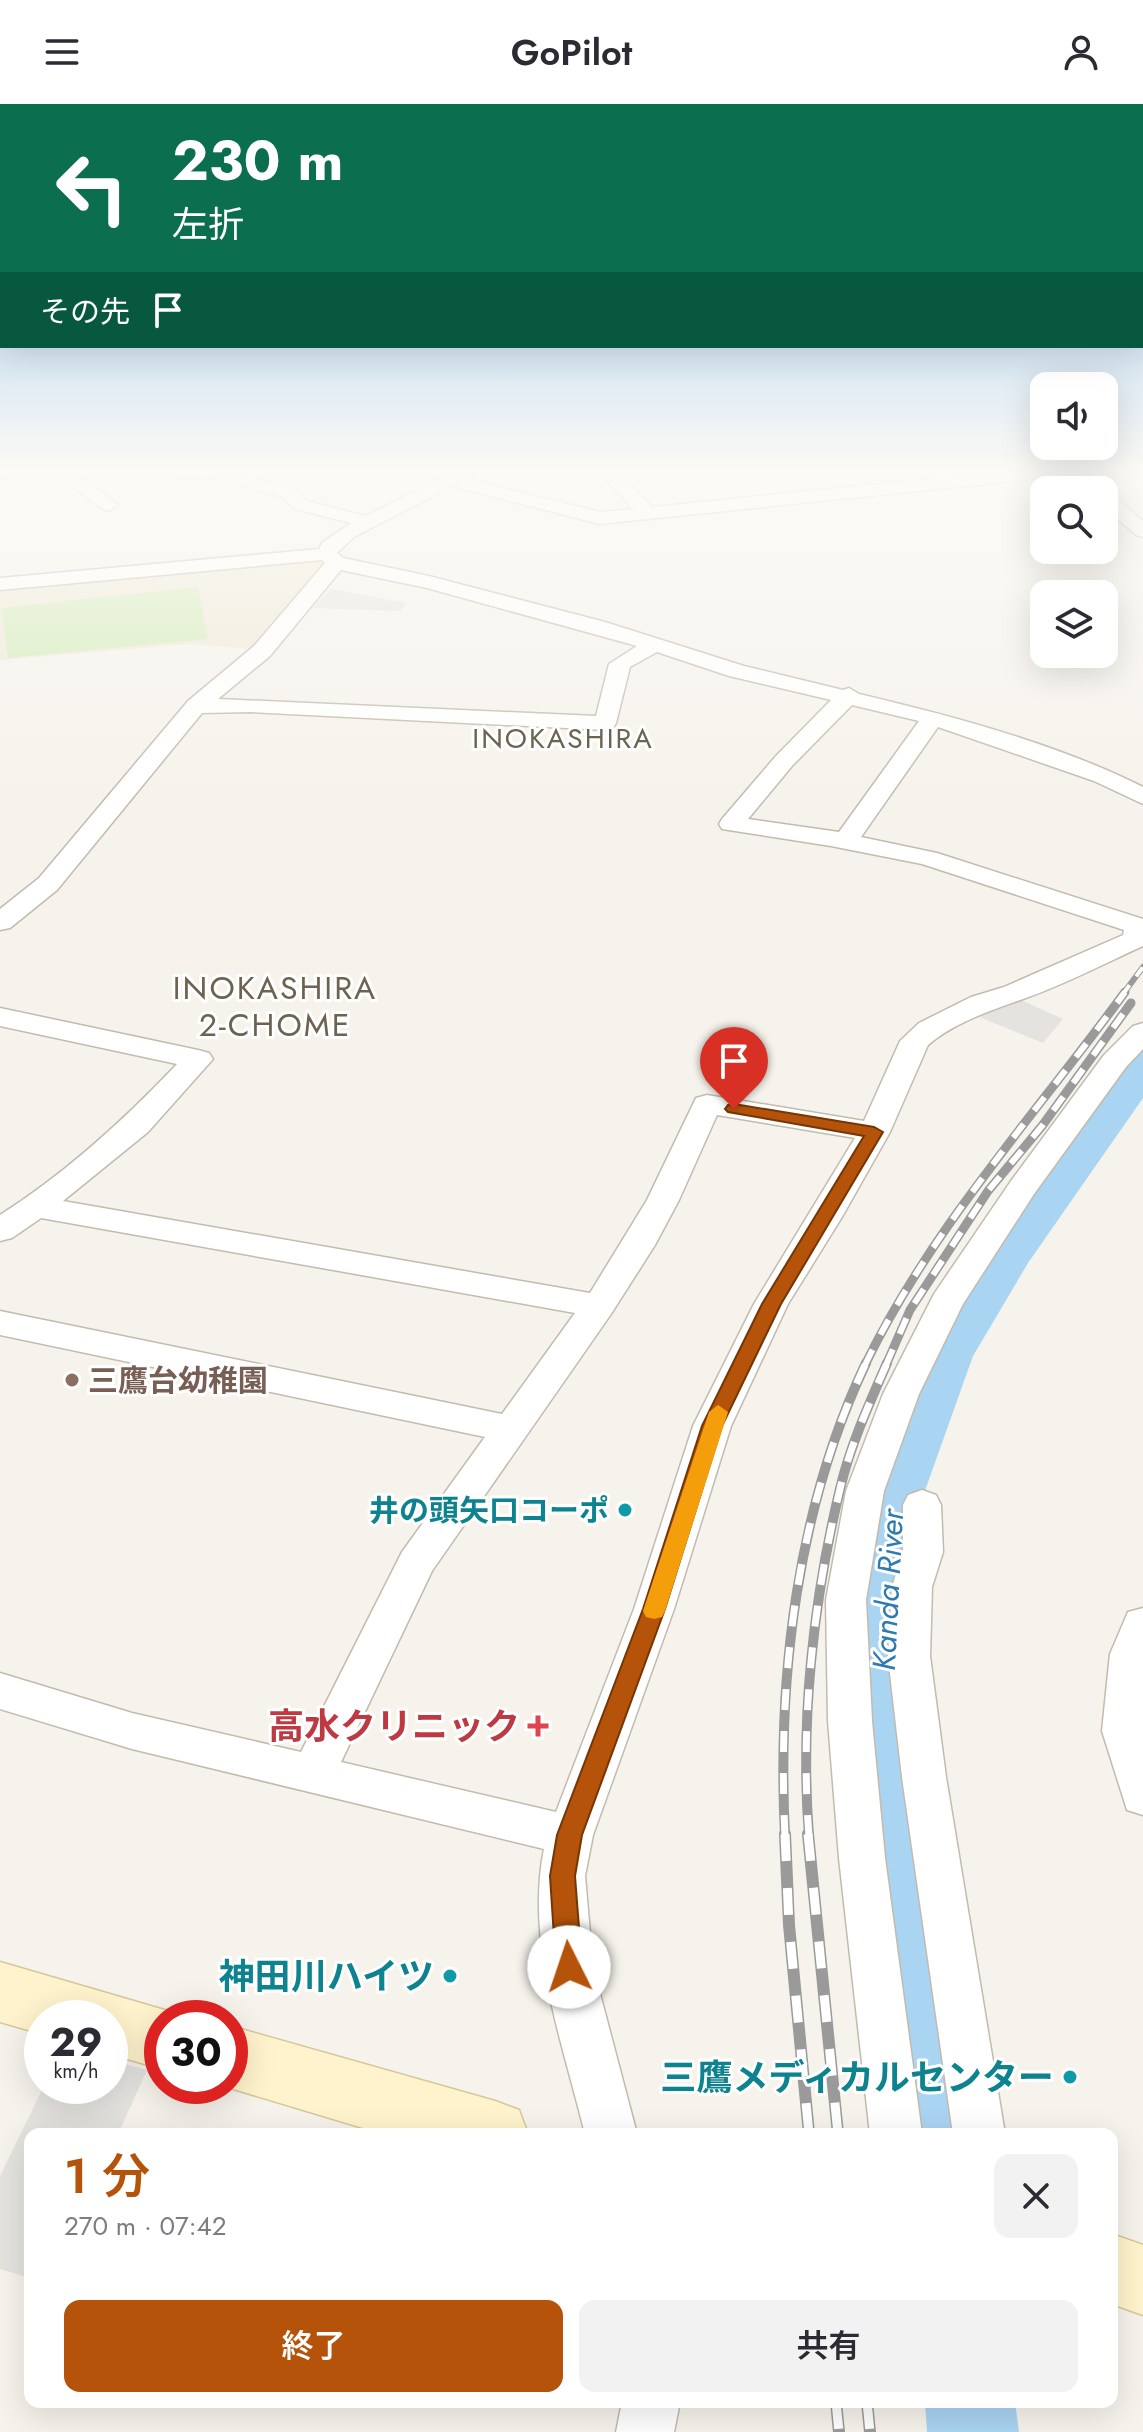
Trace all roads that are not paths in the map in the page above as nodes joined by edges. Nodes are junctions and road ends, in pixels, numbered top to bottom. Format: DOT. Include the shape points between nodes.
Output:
graph roads {
  1 [pos="81,578"];
  2 [pos="317,578"];
  3 [pos="411,578"];
  4 [pos="0,584"];
  5 [pos="656,644"];
  6 [pos="849,695"];
  7 [pos="196,706"];
  8 [pos="933,718"];
  9 [pos="1143,797"];
  10 [pos="845,841"];
  11 [pos="0,922"];
  12 [pos="0,1017"];
  13 [pos="1143,1032"];
  14 [pos="874,1132"];
  15 [pos="36,1207"];
  16 [pos="0,1230"];
  17 [pos="599,1306"];
  18 [pos="0,1323"];
  19 [pos="511,1429"];
  20 [pos="922,1505"];
  21 [pos="1143,1624"];
  22 [pos="0,1691"];
  23 [pos="313,1774"];
  24 [pos="1143,1796"];
  25 [pos="570,1835"];
  26 [pos="3,2000"];
  27 [pos="24,2004"];
  28 [pos="248,2064"];
  29 [pos="379,2118"];
  30 [pos="452,2128"];
  31 [pos="609,2128"];
  32 [pos="895,2128"];
  33 [pos="978,2128"];
  34 [pos="1118,2271"];
  35 [pos="1143,2280"];
  36 [pos="650,2408"];
  37 [pos="645,2432"];
  1 -- 4 [label="street"];
  2 -- 7 [label="street" via="262,651"];
  3 -- 5 [label="street"];
  5 -- 6 [label="street" via="737,671"];
  5 -- 7 [label="street" via="620,664 605,723"];
  6 -- 8 [label="street"];
  6 -- 10 [label="street" via="731,824"];
  7 -- 11 [label="street" via="48,884"];
  8 -- 9 [label="street" via="1102,776"];
  8 -- 10 [label="street"];
  10 -- 14 [label="street" via="928,858 1138,926 1136,939 929,1029 915,1041"];
  12 -- 15 [label="street" via="198,1059 137,1125"];
  13 -- 32 [label="street" via="1115,1061 1022,1188 946,1302 901,1394 865,1491 846,1600 850,1721"];
  14 -- 17 [label="street" via="707,1104 652,1222"];
  14 -- 25 [label="street" via="771,1304 712,1426 654,1609"];
  15 -- 16 [label="street"];
  15 -- 17 [label="street"];
  17 -- 19 [label="street"];
  18 -- 19 [label="street"];
  19 -- 23 [label="street" via="416,1563"];
  20 -- 33 [label="street" via="923,1552 912,1587 909,1656"];
  21 -- 24 [label="street" via="1131,1654 1124,1731"];
  22 -- 23 [label="street" via="132,1731"];
  23 -- 25 [label="street"];
  25 -- 31 [label="street" via="562,1876 569,1967"];
  26 -- 27 [label="street"];
  28 -- 29 [label="street"];
  29 -- 30 [label="street"];
  34 -- 35 [label="street"];
  36 -- 37 [label="street"];
}
